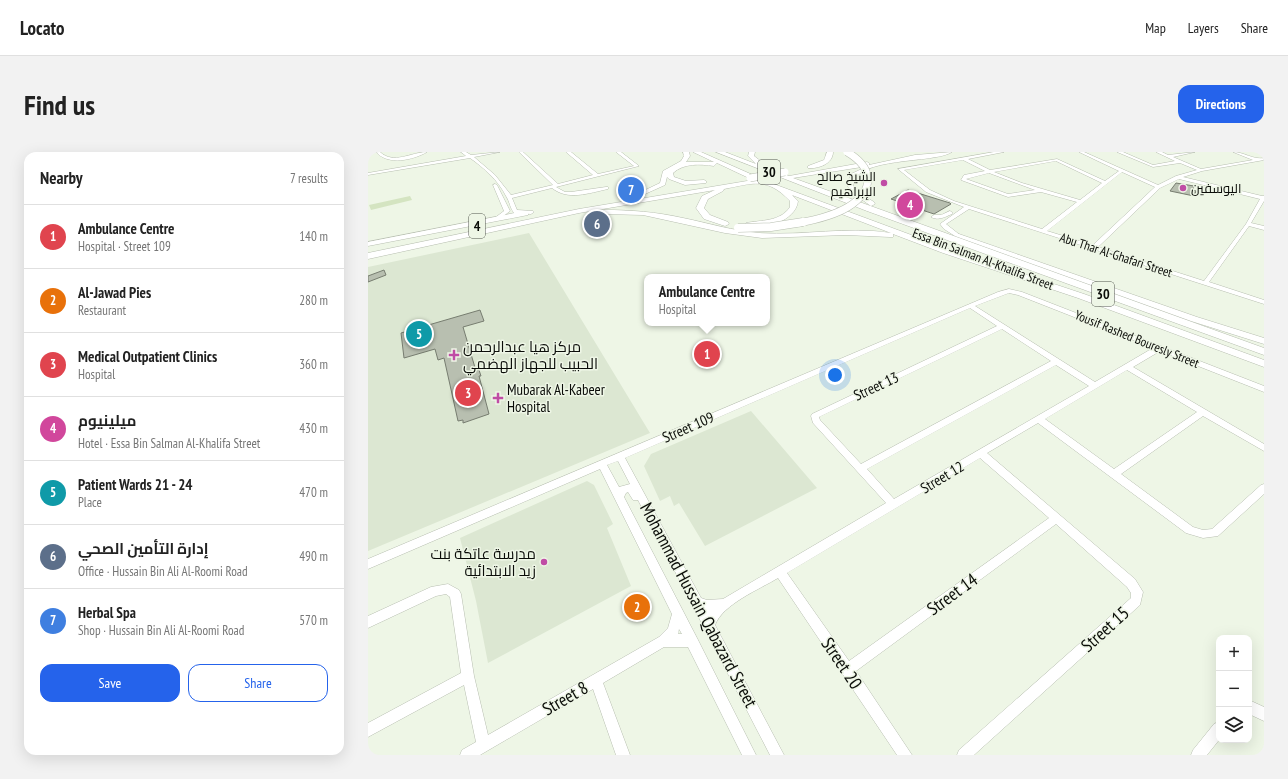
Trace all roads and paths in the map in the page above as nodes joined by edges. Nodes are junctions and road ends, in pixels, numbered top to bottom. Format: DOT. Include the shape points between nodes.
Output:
graph roads {
  1 [pos="378,152"];
  2 [pos="425,152"];
  3 [pos="453,152"];
  4 [pos="463,152"];
  5 [pos="498,152"];
  6 [pos="521,152"];
  7 [pos="568,152"];
  8 [pos="618,152"];
  9 [pos="686,152"];
  10 [pos="696,152"];
  11 [pos="706,152"];
  12 [pos="719,152"];
  13 [pos="752,152"];
  14 [pos="830,152"];
  15 [pos="847,152"];
  16 [pos="920,152"];
  17 [pos="948,152"];
  18 [pos="1002,152"];
  19 [pos="1081,152"];
  20 [pos="1120,152"];
  21 [pos="1158,152"];
  22 [pos="1193,152"];
  23 [pos="1235,152"];
  24 [pos="1168,156"];
  25 [pos="472,157"];
  26 [pos="464,158"];
  27 [pos="963,158"];
  28 [pos="1264,159"];
  29 [pos="1256,160"];
  30 [pos="1181,161"];
  31 [pos="797,170"];
  32 [pos="1201,170"];
  33 [pos="1122,171"];
  34 [pos="986,172"];
  35 [pos="368,174"];
  36 [pos="597,176"];
  37 [pos="1178,177"];
  38 [pos="745,178"];
  39 [pos="1106,183"];
  40 [pos="770,184"];
  41 [pos="555,187"];
  42 [pos="606,188"];
  43 [pos="1158,188"];
  44 [pos="818,190"];
  45 [pos="1040,191"];
  46 [pos="632,196"];
  47 [pos="510,197"];
  48 [pos="1263,197"];
  49 [pos="1081,202"];
  50 [pos="587,205"];
  51 [pos="966,206"];
  52 [pos="531,212"];
  53 [pos="498,218"];
  54 [pos="949,218"];
  55 [pos="676,219"];
  56 [pos="524,222"];
  57 [pos="1248,224"];
  58 [pos="1264,228"];
  59 [pos="1043,231"];
  60 [pos="942,235"];
  61 [pos="957,235"];
  62 [pos="368,244"];
  63 [pos="1094,248"];
  64 [pos="368,250"];
  65 [pos="946,251"];
  66 [pos="368,256"];
  67 [pos="1070,275"];
  68 [pos="1204,283"];
  69 [pos="1009,291"];
  70 [pos="1081,296"];
  71 [pos="1264,302"];
  72 [pos="971,306"];
  73 [pos="1002,326"];
  74 [pos="1264,341"];
  75 [pos="1159,348"];
  76 [pos="1264,352"];
  77 [pos="1057,361"];
  78 [pos="1264,364"];
  79 [pos="1128,367"];
  80 [pos="1095,386"];
  81 [pos="1264,389"];
  82 [pos="1203,412"];
  83 [pos="1039,419"];
  84 [pos="1264,448"];
  85 [pos="981,453"];
  86 [pos="620,456"];
  87 [pos="602,464"];
  88 [pos="861,468"];
  89 [pos="1115,474"];
  90 [pos="1264,488"];
  91 [pos="619,497"];
  92 [pos="894,505"];
  93 [pos="1057,518"];
  94 [pos="666,545"];
  95 [pos="368,564"];
  96 [pos="780,571"];
  97 [pos="697,603"];
  98 [pos="724,604"];
  99 [pos="678,613"];
  100 [pos="368,622"];
  101 [pos="709,624"];
  102 [pos="663,641"];
  103 [pos="693,642"];
  104 [pos="847,670"];
  105 [pos="468,676"];
  106 [pos="596,681"];
  107 [pos="1252,708"];
  108 [pos="1264,714"];
  109 [pos="368,730"];
  110 [pos="1216,733"];
  111 [pos="484,745"];
  112 [pos="467,755"];
  113 [pos="622,755"];
  114 [pos="749,755"];
  115 [pos="777,755"];
  116 [pos="905,755"];
  117 [pos="964,755"];
  118 [pos="1198,755"];
  1 -- 2 [label="street" via="393,159"];
  3 -- 26 [label="street"];
  4 -- 25 [label="street"];
  5 -- 25 [label="street"];
  6 -- 41 [label="street"];
  7 -- 36 [label="street"];
  8 -- 36 [label="street" via="637,165 636,167"];
  9 -- 46 [label="highway" via="685,160 665,172 665,181 662,185"];
  10 -- 38 [label="highway"];
  11 -- 70 [label="highway, Essa Bin Salman Al-Khalifa Street / 30" via="784,185"];
  12 -- 44 [label="highway, Essa Bin Salman Al-Khalifa Street / 30"];
  13 -- 44 [label="highway" via="752,158 758,163"];
  14 -- 31 [label="highway" via="830,157 825,162"];
  15 -- 55 [label="highway, bridge" via="863,164 868,176 866,187 853,202 836,212 808,222 777,227 738,228"];
  16 -- 31 [label="highway, 4"];
  17 -- 38 [label="highway, 4" via="757,181"];
  17 -- 61 [label="highway" via="869,167 854,175 850,186 860,196 882,209"];
  18 -- 27 [label="street, Abu Thar Al-Ghafari Street"];
  19 -- 33 [label="street"];
  20 -- 30 [label="street" via="1153,166"];
  21 -- 24 [label="street"];
  22 -- 24 [label="street"];
  23 -- 29 [label="street"];
  24 -- 30 [label="street"];
  25 -- 26 [label="street"];
  25 -- 47 [label="street" via="495,176"];
  26 -- 35 [label="street"];
  26 -- 53 [label="street" via="481,169 497,188 507,211"];
  27 -- 34 [label="street"];
  27 -- 51 [label="street, Abu Thar Al-Ghafari Street" via="900,169 928,191"];
  28 -- 29 [label="street"];
  29 -- 32 [label="street"];
  30 -- 32 [label="street"];
  31 -- 38 [label="highway, 4, bridge"];
  32 -- 37 [label="street"];
  33 -- 39 [label="street"];
  33 -- 43 [label="street"];
  34 -- 39 [label="street" via="1057,160"];
  34 -- 45 [label="street"];
  34 -- 45 [label="street" via="964,178 1008,196"];
  36 -- 41 [label="street"];
  37 -- 43 [label="street"];
  37 -- 48 [label="street"];
  38 -- 38 [label="highway" via="687,183 674,180 670,174 679,166 699,163 712,164"];
  38 -- 40 [label="highway"];
  38 -- 40 [label="highway" via="706,197 700,204 702,212 714,221 732,225 777,220 790,213 795,202 789,195"];
  38 -- 46 [label="highway, 4"];
  38 -- 56 [label="highway, 4"];
  39 -- 49 [label="street"];
  40 -- 65 [label="highway"];
  41 -- 42 [label="street" via="558,192 567,194"];
  41 -- 47 [label="street"];
  43 -- 63 [label="street"];
  44 -- 60 [label="highway, Essa Bin Salman Al-Khalifa Street / 30"];
  45 -- 49 [label="street"];
  46 -- 50 [label="highway, 4"];
  47 -- 52 [label="street" via="516,212"];
  48 -- 57 [label="street"];
  49 -- 59 [label="street"];
  50 -- 52 [label="highway"];
  50 -- 64 [label="highway, 4"];
  51 -- 54 [label="street"];
  51 -- 54 [label="street" via="944,217 935,218"];
  51 -- 59 [label="street, Abu Thar Al-Ghafari Street"];
  52 -- 53 [label="highway"];
  53 -- 62 [label="highway"];
  54 -- 61 [label="street" via="944,222 944,226"];
  55 -- 56 [label="highway" via="612,212"];
  55 -- 65 [label="highway" via="748,235 842,231 874,233 900,237"];
  56 -- 66 [label="highway, 4"];
  57 -- 58 [label="street"];
  57 -- 68 [label="street"];
  59 -- 63 [label="street, Abu Thar Al-Ghafari Street"];
  60 -- 67 [label="highway"];
  60 -- 76 [label="highway, 30"];
  61 -- 67 [label="main road"];
  63 -- 68 [label="street, Abu Thar Al-Ghafari Street"];
  65 -- 70 [label="highway"];
  67 -- 74 [label="main road"];
  68 -- 71 [label="street, Abu Thar Al-Ghafari Street"];
  69 -- 72 [label="street, Street 109" via="1000,292"];
  69 -- 75 [label="street, Yousif Rashed Bouresly Street" via="1020,293"];
  70 -- 78 [label="highway, 30"];
  72 -- 73 [label="street"];
  72 -- 86 [label="street, Street 109"];
  73 -- 77 [label="street"];
  73 -- 88 [label="street, Street 13" via="816,414 816,421"];
  75 -- 79 [label="street, Street 12"];
  75 -- 81 [label="street, Yousif Rashed Bouresly Street"];
  77 -- 80 [label="street"];
  77 -- 88 [label="street"];
  79 -- 80 [label="street, Street 12"];
  79 -- 82 [label="street"];
  80 -- 83 [label="street, Street 12"];
  82 -- 84 [label="street"];
  82 -- 89 [label="street"];
  83 -- 85 [label="street, Street 12"];
  83 -- 89 [label="street"];
  85 -- 92 [label="street, Street 12"];
  85 -- 93 [label="street, Street 15"];
  86 -- 87 [label="street, Street 109"];
  86 -- 94 [label="street, Mohammad Hussain Qabazard Street"];
  87 -- 91 [label="street, Mohammad Hussain Qabazard Street"];
  87 -- 95 [label="street, Street 109"];
  88 -- 92 [label="street, Street 13"];
  89 -- 90 [label="street" via="1190,530 1203,534 1214,533"];
  91 -- 94 [label="street" via="625,488 632,490 651,525"];
  91 -- 99 [label="street, Mohammad Hussain Qabazard Street"];
  92 -- 96 [label="street, Street 12"];
  93 -- 104 [label="street, Street 14"];
  93 -- 117 [label="street, Street 15" via="1131,583 1137,592 1136,601"];
  94 -- 97 [label="street, Mohammad Hussain Qabazard Street"];
  96 -- 98 [label="street, Street 12"];
  96 -- 104 [label="street, Street 20"];
  97 -- 98 [label="street, Street 12"];
  97 -- 101 [label="street, Mohammad Hussain Qabazard Street"];
  98 -- 101 [label="street, Street 12" via="716,611"];
  99 -- 102 [label="street, Street 8" via="673,631"];
  99 -- 103 [label="street, Mohammad Hussain Qabazard Street"];
  100 -- 105 [label="street" via="435,591 448,589 455,594"];
  101 -- 115 [label="street, Mohammad Hussain Qabazard Street"];
  102 -- 103 [label="street, Street 8"];
  102 -- 106 [label="street, Street 8"];
  103 -- 114 [label="street, Mohammad Hussain Qabazard Street"];
  104 -- 116 [label="street, Street 20"];
  105 -- 109 [label="street"];
  105 -- 111 [label="street"];
  106 -- 111 [label="street, Street 8"];
  106 -- 113 [label="street"];
  107 -- 108 [label="street"];
  110 -- 118 [label="street"];
  111 -- 112 [label="street, Street 8"];
}
